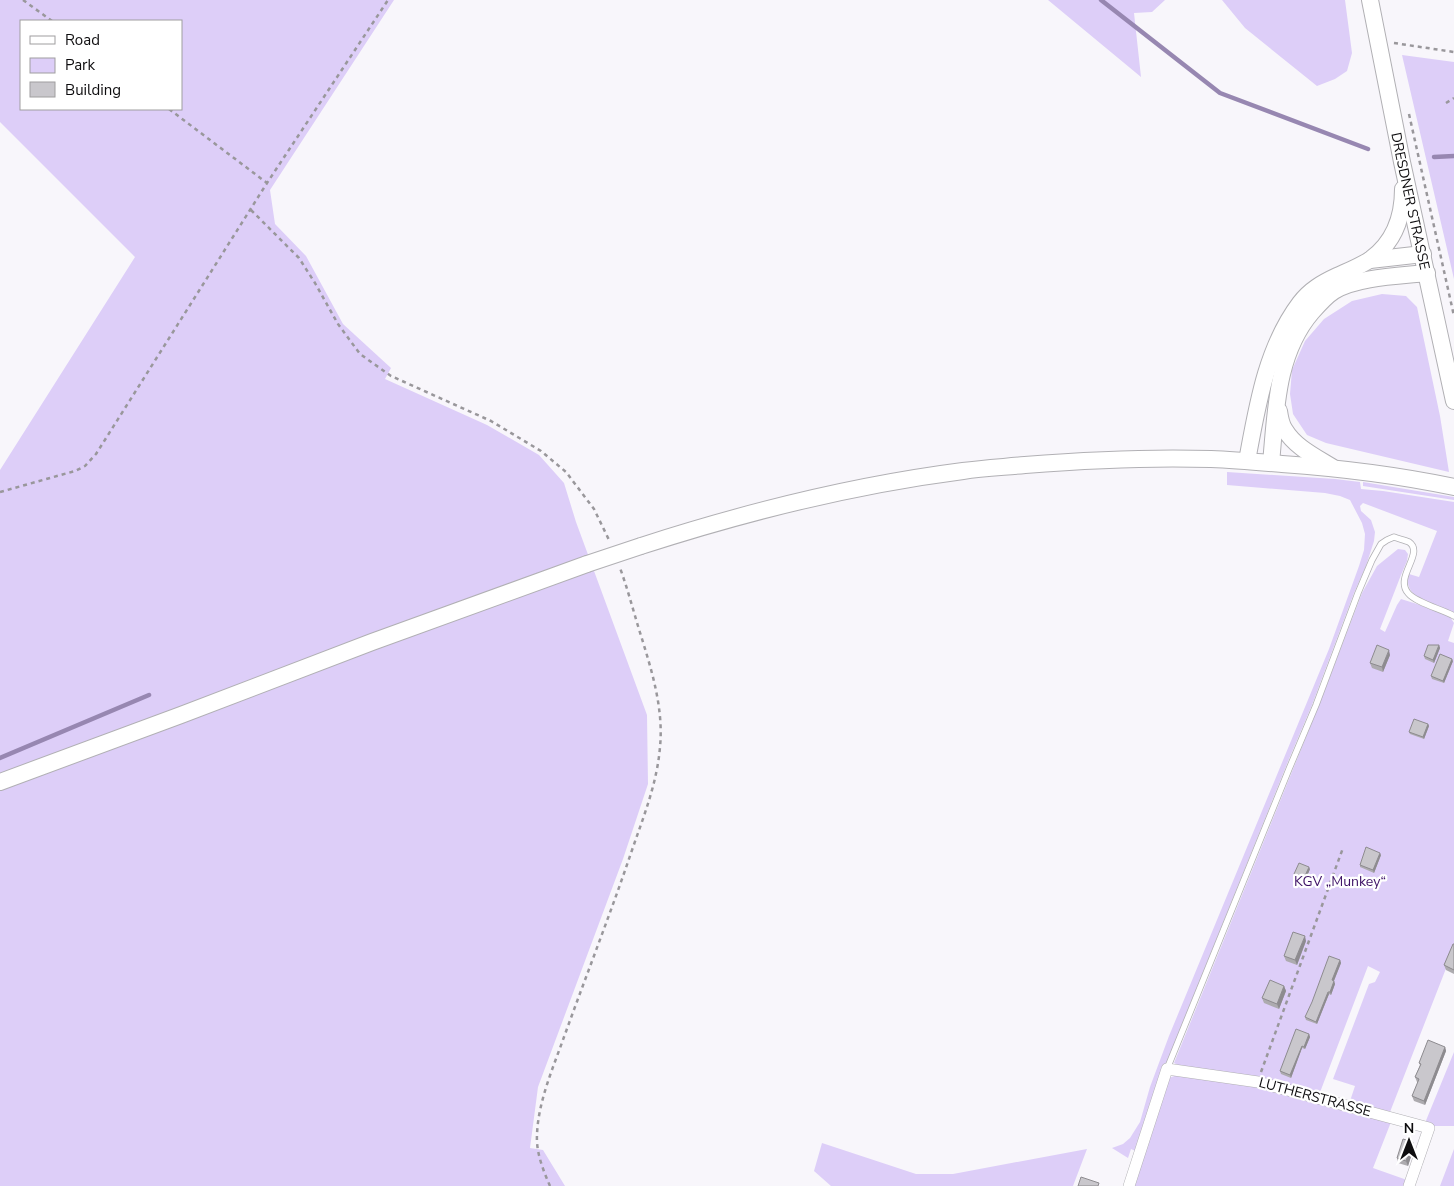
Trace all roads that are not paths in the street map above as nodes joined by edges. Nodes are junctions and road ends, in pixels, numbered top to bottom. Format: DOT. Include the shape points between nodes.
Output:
graph roads {
  1 [pos="1370,0"];
  2 [pos="1402,162"];
  3 [pos="1422,254"];
  4 [pos="1370,260"];
  5 [pos="1427,273"];
  6 [pos="1276,400"];
  7 [pos="1454,401"];
  8 [pos="1247,461"];
  9 [pos="1271,463"];
  10 [pos="1334,468"];
  11 [pos="1454,487"];
  12 [pos="1454,616"];
  13 [pos="0,782"];
  14 [pos="1167,1069"];
  15 [pos="1129,1186"];
  16 [pos="1409,1186"];
  1 -- 2 [label="main road, DRESDNER STRASSE"];
  2 -- 3 [label="main road, DRESDNER STRASSE"];
  2 -- 4 [label="main road" via="1403,206 1396,230 1386,246"];
  3 -- 4 [label="main road"];
  3 -- 5 [label="main road, DRESDNER STRASSE"];
  4 -- 8 [label="main road" via="1317,286 1288,321 1269,365"];
  5 -- 6 [label="main road" via="1359,282 1334,291 1305,320 1282,370"];
  5 -- 7 [label="main road, DRESDNER STRASSE"];
  6 -- 9 [label="main road"];
  6 -- 10 [label="main road" via="1285,431"];
  8 -- 9 [label="main road"];
  8 -- 13 [label="main road, bridge" via="1125,459 965,470 843,492 753,513 587,564"];
  9 -- 10 [label="main road"];
  10 -- 11 [label="main road"];
  12 -- 14 [label="lane" via="1408,594 1404,580 1414,553 1410,543 1394,537 1381,544 1358,593 1316,705"];
  14 -- 15 [label="street"];
  14 -- 16 [label="street, LUTHERSTRASSE" via="1258,1082 1430,1128"];
}
